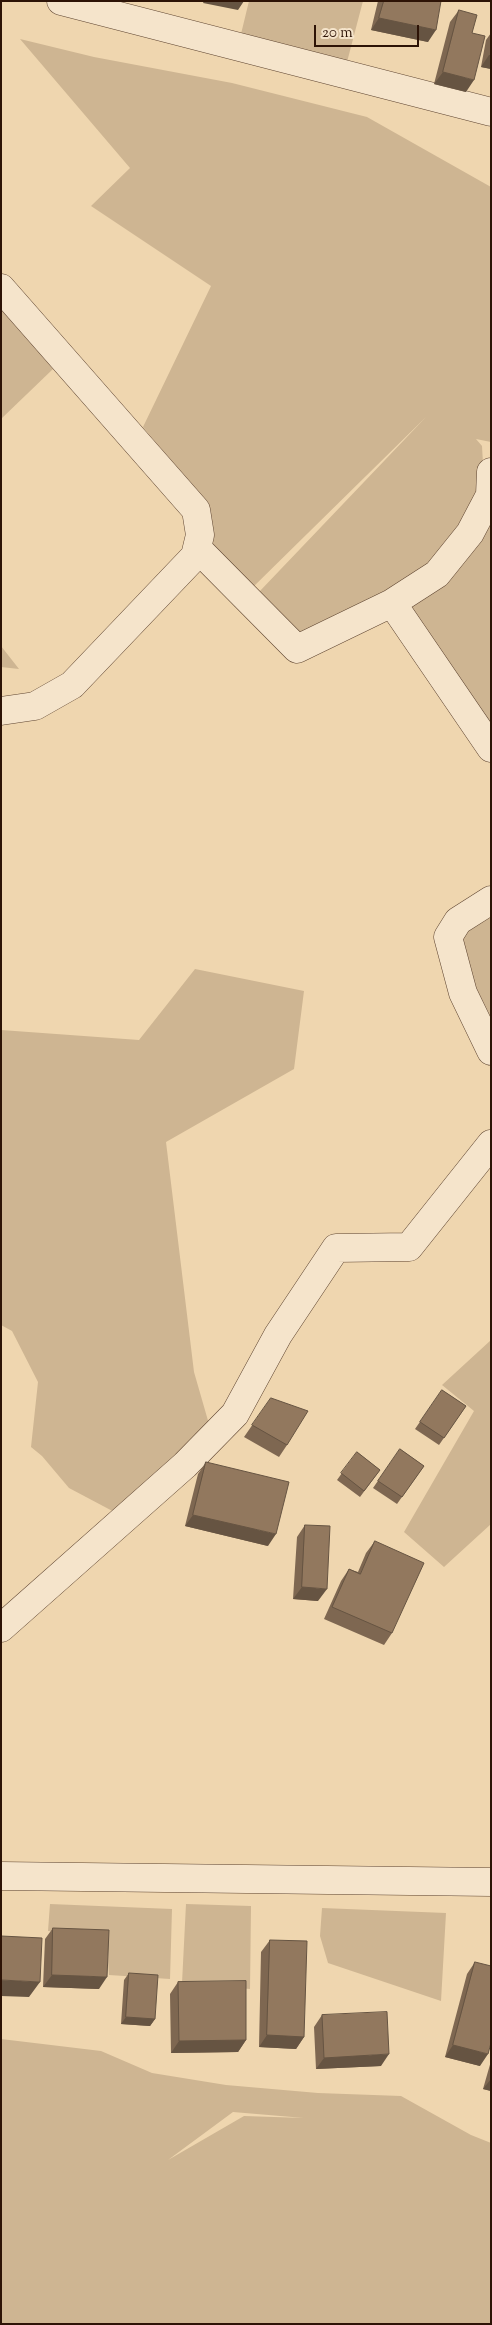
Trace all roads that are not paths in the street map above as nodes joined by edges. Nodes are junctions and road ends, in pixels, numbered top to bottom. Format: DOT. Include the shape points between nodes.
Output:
graph roads {
  1 [pos="61,1"];
  2 [pos="491,112"];
  3 [pos="1,288"];
  4 [pos="491,472"];
  5 [pos="197,548"];
  6 [pos="392,603"];
  7 [pos="1,711"];
  8 [pos="491,748"];
  9 [pos="491,900"];
  10 [pos="491,1051"];
  11 [pos="491,1144"];
  12 [pos="1,1628"];
  13 [pos="1,1876"];
  14 [pos="491,1882"];
  1 -- 2 [label="street"];
  3 -- 5 [label="street" via="196,510 200,535"];
  4 -- 6 [label="street" via="490,495 470,533 437,574"];
  5 -- 6 [label="street" via="297,649"];
  5 -- 7 [label="street" via="195,556 72,686 35,706"];
  6 -- 8 [label="street"];
  9 -- 10 [label="street" via="458,921 448,937 463,993"];
  11 -- 12 [label="street" via="409,1248 336,1248 278,1335 235,1414 185,1465"];
  13 -- 14 [label="street"];
}
